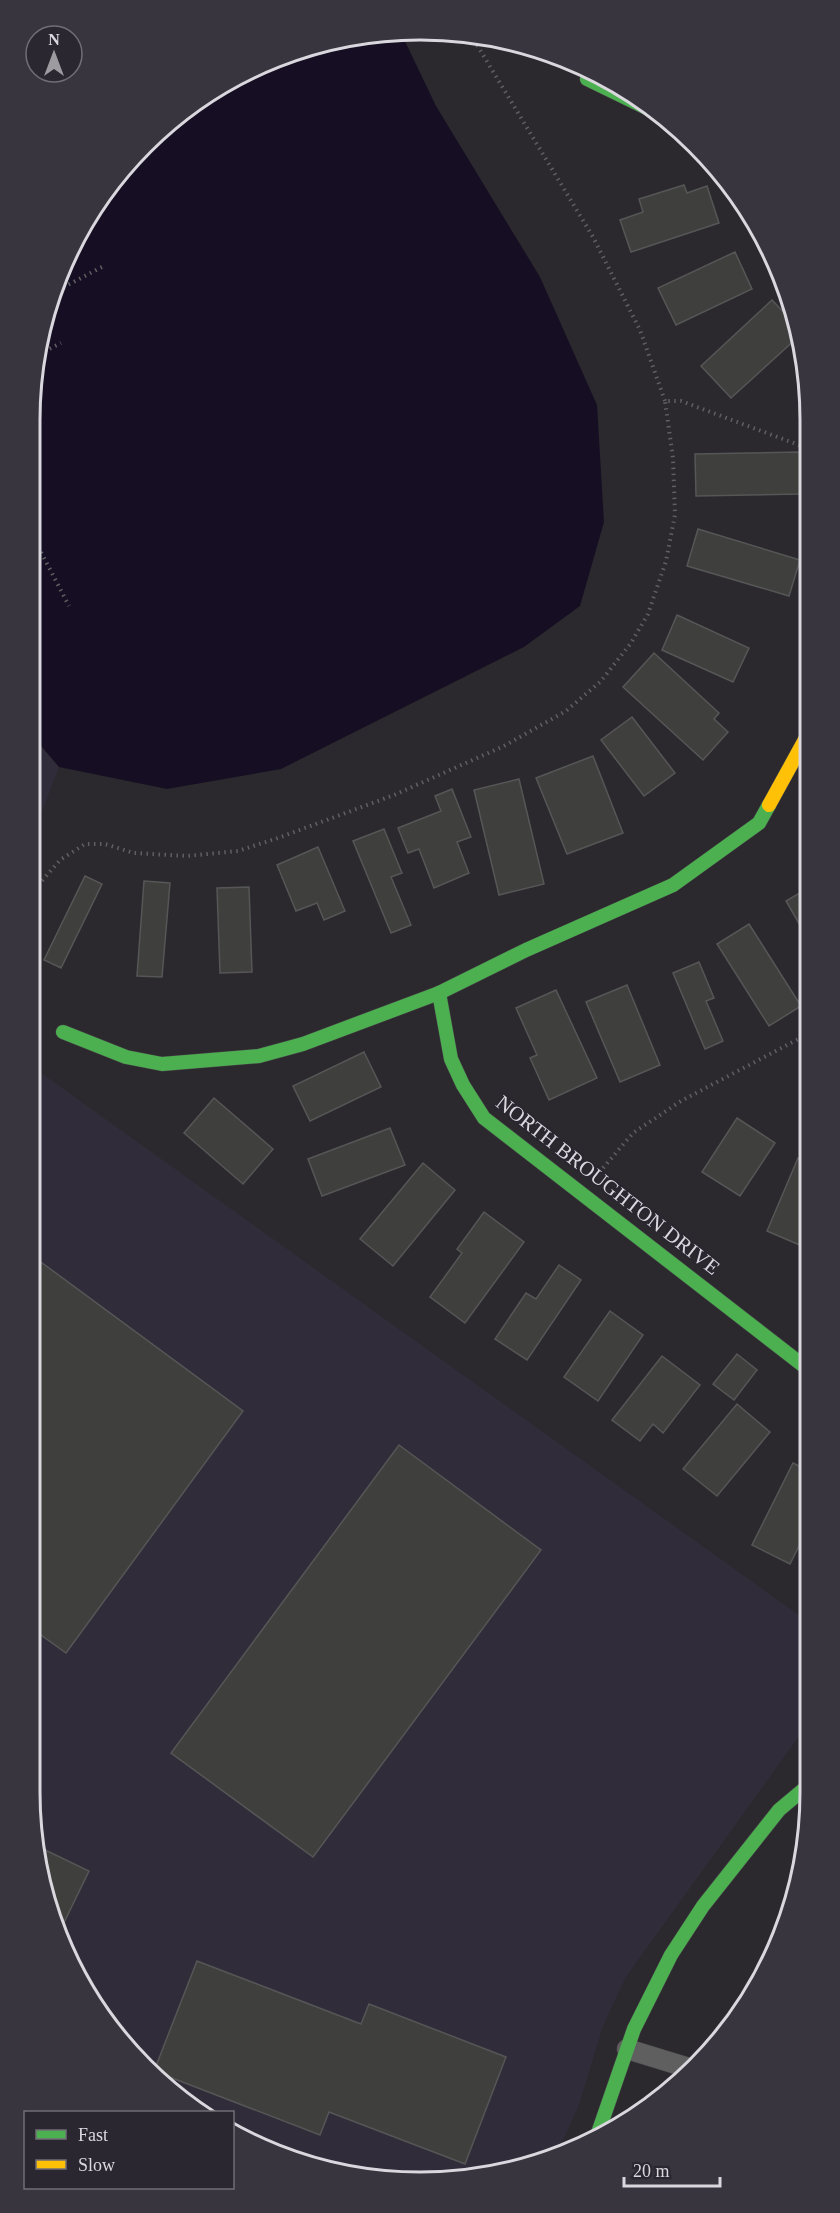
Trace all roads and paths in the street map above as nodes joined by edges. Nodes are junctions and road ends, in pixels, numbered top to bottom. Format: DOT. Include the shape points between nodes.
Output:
graph roads {
  1 [pos="477,45"];
  2 [pos="104,266"];
  3 [pos="65,286"];
  4 [pos="61,343"];
  5 [pos="47,350"];
  6 [pos="665,401"];
  7 [pos="800,445"];
  8 [pos="40,550"];
  9 [pos="69,606"];
  10 [pos="800,749"];
  11 [pos="40,883"];
  12 [pos="439,993"];
  13 [pos="63,1032"];
  14 [pos="800,1038"];
  15 [pos="580,1193"];
  16 [pos="800,1364"];
  17 [pos="800,1792"];
  18 [pos="627,2049"];
  19 [pos="683,2066"];
  20 [pos="600,2127"];
  1 -- 6 [label="path" via="593,237 640,330"];
  2 -- 3 [label="path"];
  4 -- 5 [label="path"];
  6 -- 7 [label="path" via="681,401"];
  6 -- 11 [label="path" via="673,458 675,516 666,561 648,614 632,643 601,681 566,711 504,746 394,795 278,838 238,850 187,856 134,853 105,844 86,844 60,860"];
  8 -- 9 [label="path"];
  10 -- 12 [label="street" via="759,823 673,885"];
  12 -- 13 [label="street" via="303,1044 259,1056 162,1064 126,1057"];
  12 -- 15 [label="street, NORTH BROUGHTON DRIVE" via="451,1059 484,1118"];
  14 -- 15 [label="path" via="681,1101 633,1134"];
  15 -- 16 [label="street, NORTH BROUGHTON DRIVE"];
  17 -- 18 [label="street" via="779,1810 703,1906 650,1994"];
  18 -- 19 [label="lane"];
  18 -- 20 [label="street"];
}
